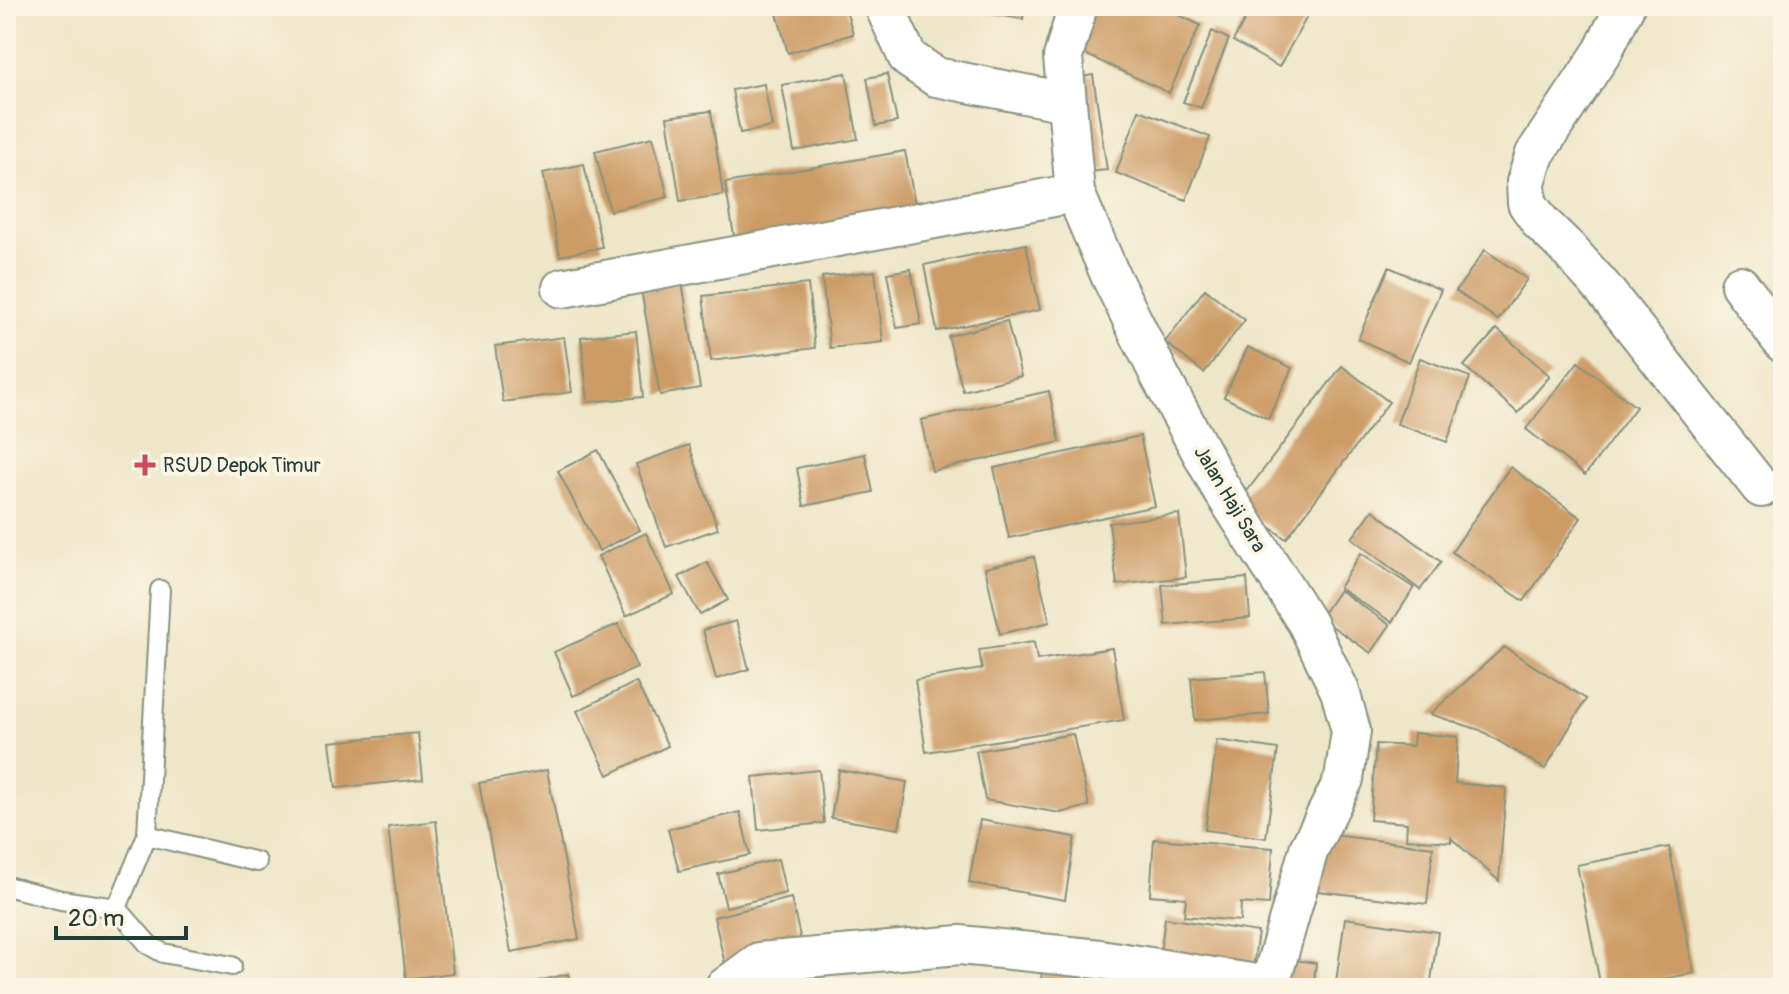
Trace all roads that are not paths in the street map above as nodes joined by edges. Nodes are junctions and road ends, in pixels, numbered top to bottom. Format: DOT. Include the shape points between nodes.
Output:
graph roads {
  1 [pos="884,6"];
  2 [pos="1078,6"];
  3 [pos="1625,6"];
  4 [pos="1066,102"];
  5 [pos="1075,193"];
  6 [pos="1740,285"];
  7 [pos="562,288"];
  8 [pos="1783,343"];
  9 [pos="1761,488"];
  10 [pos="160,590"];
  11 [pos="147,835"];
  12 [pos="257,862"];
  13 [pos="6,886"];
  14 [pos="117,908"];
  15 [pos="232,966"];
  16 [pos="1269,987"];
  17 [pos="724,988"];
  1 -- 4 [label="street" via="908,58 936,77"];
  2 -- 4 [label="street, Jalan Haji Sara" via="1063,57"];
  3 -- 9 [label="street" via="1603,51 1535,154 1526,182 1527,203 1602,287"];
  4 -- 5 [label="street, Jalan Haji Sara"];
  5 -- 7 [label="street"];
  5 -- 16 [label="street, Jalan Haji Sara" via="1160,376 1219,485 1307,623 1340,691 1351,731 1344,779 1309,849"];
  6 -- 8 [label="street"];
  10 -- 11 [label="lane"];
  11 -- 12 [label="lane"];
  11 -- 14 [label="lane"];
  13 -- 14 [label="lane"];
  14 -- 15 [label="lane" via="149,945 163,953"];
  16 -- 17 [label="street" via="1100,959 960,945 759,962"];
}
